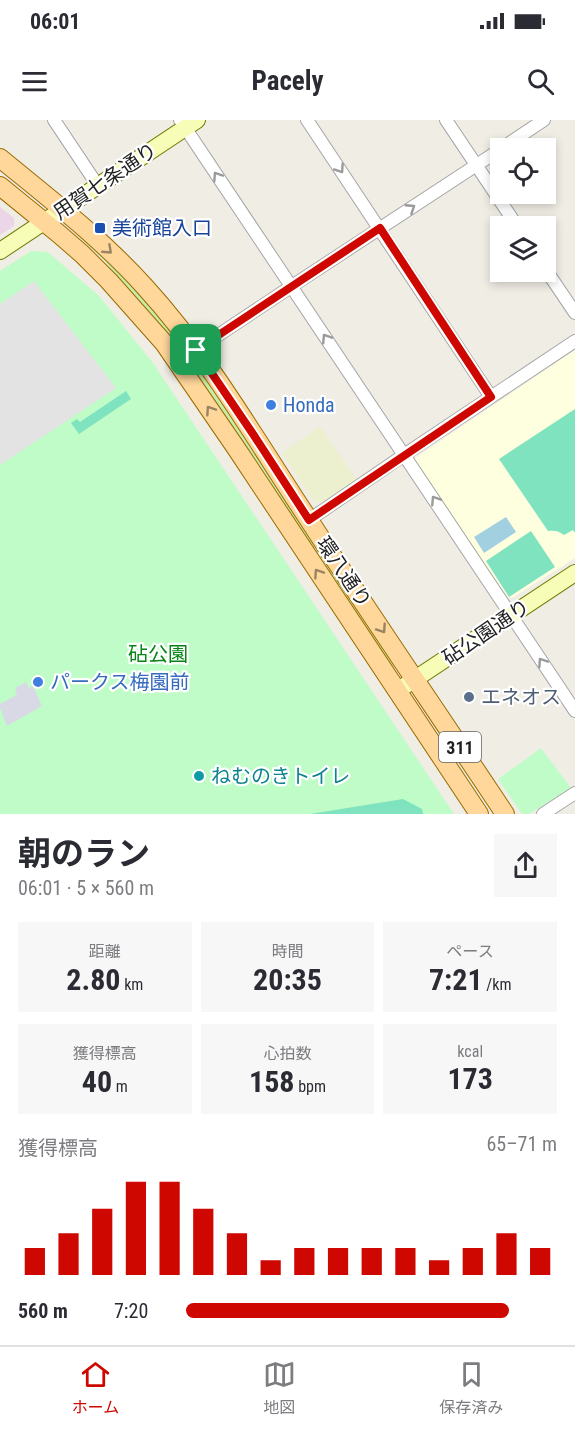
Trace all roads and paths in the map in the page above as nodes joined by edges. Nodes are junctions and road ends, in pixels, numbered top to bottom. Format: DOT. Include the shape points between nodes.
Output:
graph roads {
  1 [pos="54,120"];
  2 [pos="307,120"];
  3 [pos="446,120"];
  4 [pos="544,120"];
  5 [pos="187,122"];
  6 [pos="517,138"];
  7 [pos="490,156"];
  8 [pos="0,158"];
  9 [pos="476,166"];
  10 [pos="0,186"];
  11 [pos="98,186"];
  12 [pos="63,209"];
  13 [pos="510,216"];
  14 [pos="44,222"];
  15 [pos="380,228"];
  16 [pos="0,251"];
  17 [pos="554,282"];
  18 [pos="292,286"];
  19 [pos="575,314"];
  20 [pos="575,341"];
  21 [pos="196,350"];
  22 [pos="491,397"];
  23 [pos="404,455"];
  24 [pos="309,520"];
  25 [pos="575,573"];
  26 [pos="510,615"];
  27 [pos="415,679"];
  28 [pos="397,691"];
  29 [pos="575,711"];
  30 [pos="575,793"];
  31 [pos="479,814"];
  32 [pos="504,814"];
  33 [pos="543,814"];
  1 -- 11 [label="street"];
  2 -- 15 [label="street, one-way"];
  3 -- 9 [label="street"];
  4 -- 6 [label="street"];
  5 -- 11 [label="street, 用賀七条通り"];
  18 -- 5 [label="street, one-way"];
  7 -- 9 [label="street"];
  8 -- 12 [label="main road, 環八通り / 311"];
  9 -- 13 [label="street"];
  15 -- 9 [label="street, one-way"];
  10 -- 14 [label="main road, 環八通り / 311"];
  11 -- 12 [label="street, 用賀七条通り"];
  12 -- 14 [label="street, 用賀七条通り"];
  12 -- 21 [label="main road, 環八通り / 311, one-way" via="145,287"];
  14 -- 16 [label="street, 用賀七条通り"];
  28 -- 14 [label="main road, 環八通り / 311, one-way" via="170,351 109,281"];
  15 -- 18 [label="street"];
  15 -- 22 [label="street"];
  17 -- 19 [label="street"];
  18 -- 21 [label="street"];
  23 -- 18 [label="street, one-way"];
  20 -- 22 [label="street"];
  21 -- 24 [label="main road, 環八通り / 311"];
  22 -- 23 [label="street"];
  23 -- 24 [label="street"];
  26 -- 23 [label="street, one-way"];
  24 -- 27 [label="main road, 環八通り / 311, one-way"];
  25 -- 26 [label="street, 砧公園通り"];
  26 -- 27 [label="street, 砧公園通り"];
  29 -- 26 [label="street, one-way"];
  27 -- 28 [label="street, 砧公園通り"];
  27 -- 32 [label="main road, 環八通り / 311"];
  28 -- 31 [label="main road, 環八通り / 311"];
  30 -- 33 [label="street"];
}
